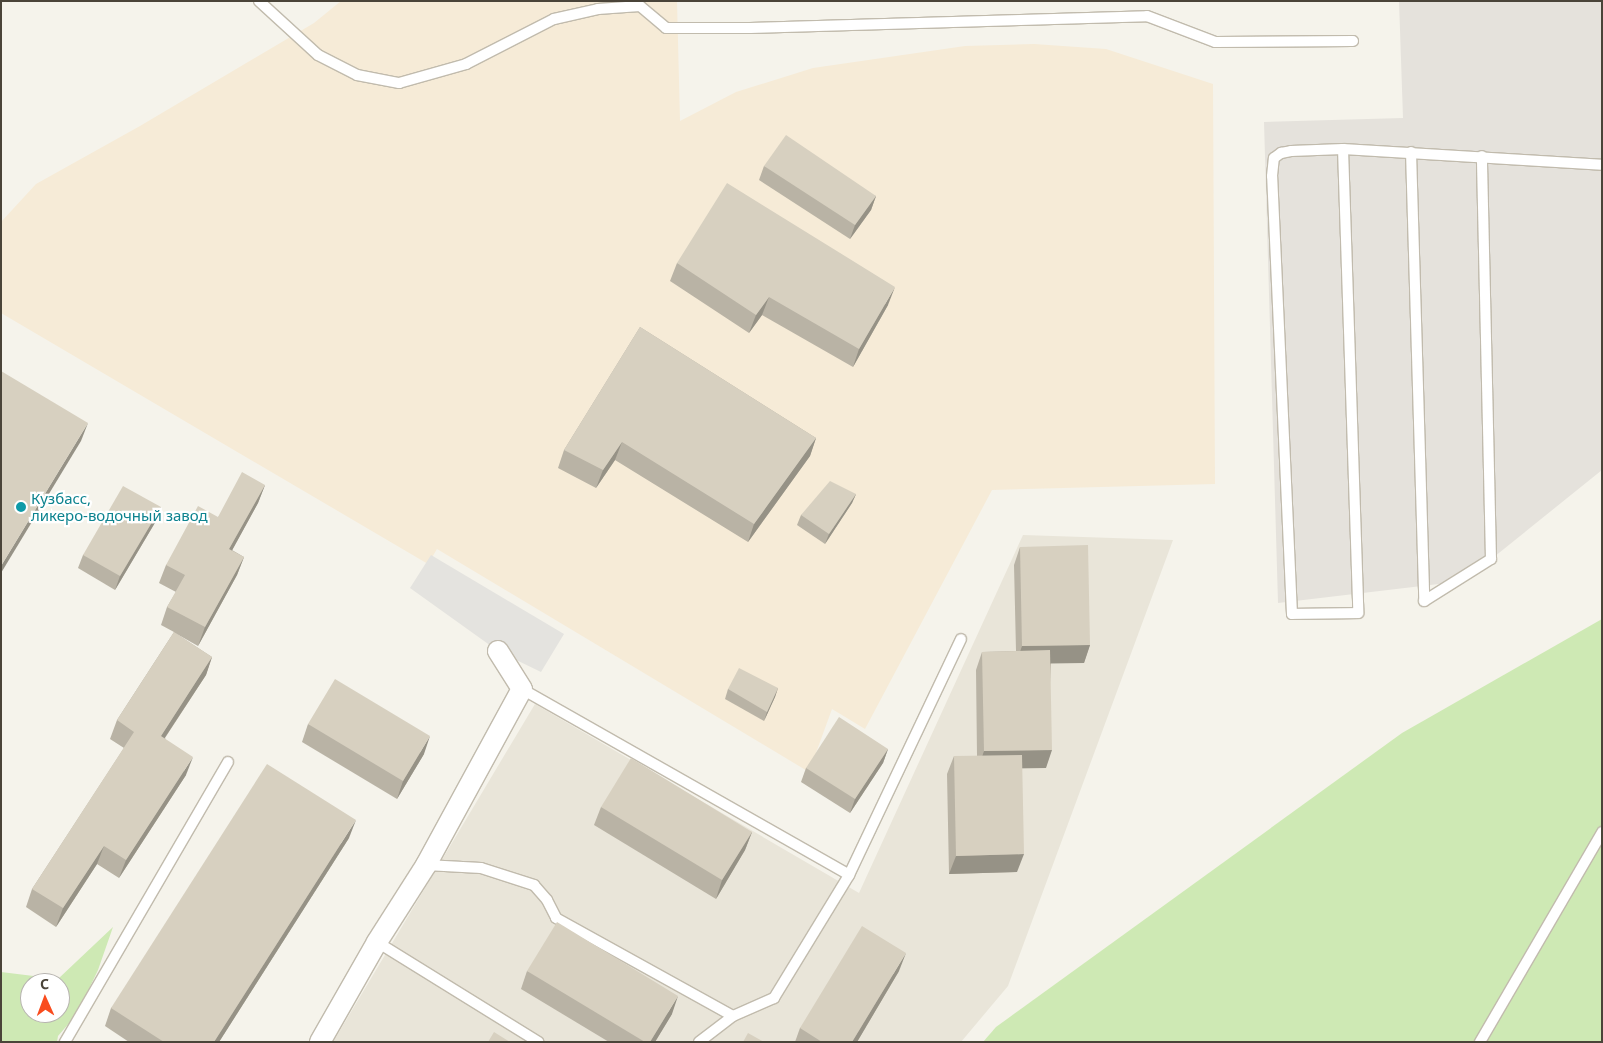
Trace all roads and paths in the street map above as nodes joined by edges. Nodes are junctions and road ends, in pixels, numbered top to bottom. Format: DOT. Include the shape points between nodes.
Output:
graph roads {
  1 [pos="259,1"];
  2 [pos="1353,42"];
  3 [pos="1343,149"];
  4 [pos="1412,152"];
  5 [pos="1482,156"];
  6 [pos="1602,164"];
  7 [pos="961,640"];
  8 [pos="498,651"];
  9 [pos="522,689"];
  10 [pos="228,762"];
  11 [pos="1602,832"];
  12 [pos="426,865"];
  13 [pos="849,875"];
  14 [pos="377,942"];
  15 [pos="733,1016"];
  16 [pos="65,1042"];
  17 [pos="320,1042"];
  18 [pos="538,1042"];
  19 [pos="699,1042"];
  20 [pos="1480,1042"];
  1 -- 2 [label="lane" via="318,55 357,75 399,83 466,64 554,19 598,9 640,6 666,28 1146,16 1215,42"];
  3 -- 3 [label="lane" via="1281,153 1274,158 1272,176 1292,614 1358,613"];
  3 -- 4 [label="lane"];
  4 -- 5 [label="lane"];
  4 -- 5 [label="lane" via="1424,601 1491,559"];
  5 -- 6 [label="lane"];
  7 -- 13 [label="lane"];
  8 -- 9 [label="street"];
  9 -- 12 [label="street"];
  9 -- 13 [label="lane"];
  10 -- 16 [label="lane"];
  11 -- 20 [label="lane"];
  12 -- 14 [label="street"];
  12 -- 15 [label="lane" via="481,868 534,885 556,918"];
  13 -- 15 [label="lane" via="774,998"];
  14 -- 17 [label="street"];
  14 -- 18 [label="lane"];
  15 -- 19 [label="lane"];
}
